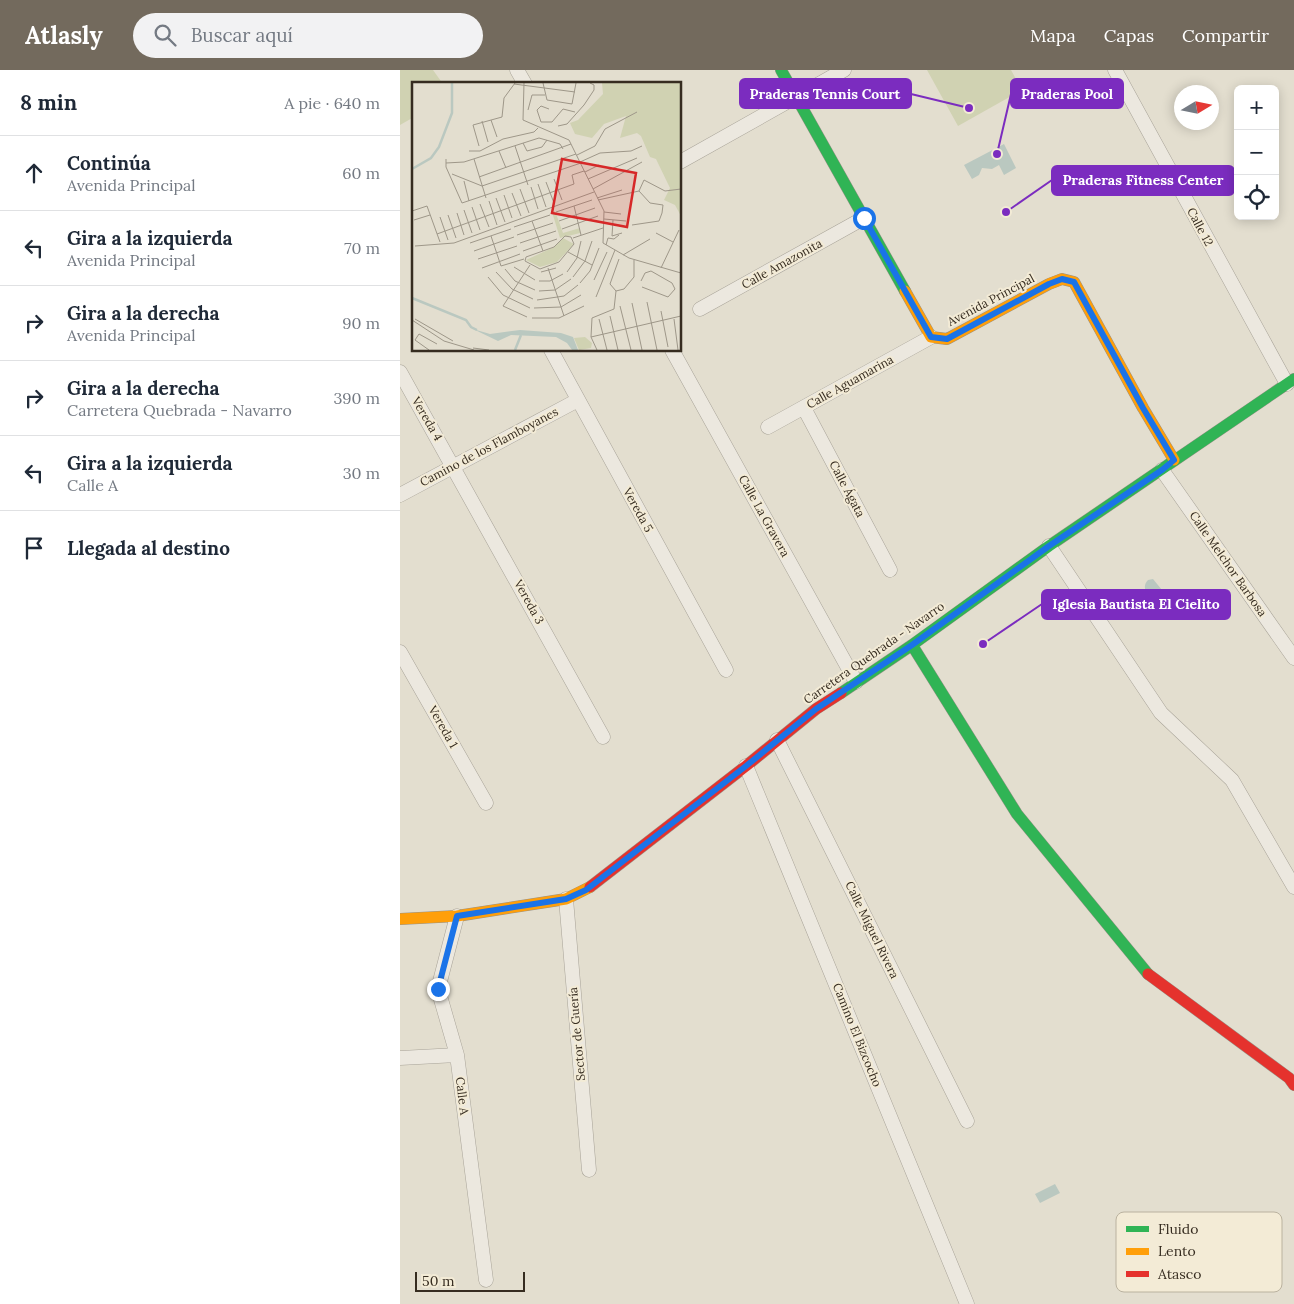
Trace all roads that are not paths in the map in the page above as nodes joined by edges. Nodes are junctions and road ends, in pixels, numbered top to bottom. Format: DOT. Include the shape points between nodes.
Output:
graph roads {
  1 [pos="517,70"];
  2 [pos="781,70"];
  3 [pos="844,70"];
  4 [pos="1115,70"];
  5 [pos="524,82"];
  6 [pos="796,97"];
  7 [pos="681,161"];
  8 [pos="864,218"];
  9 [pos="700,309"];
  10 [pos="931,337"];
  11 [pos="552,351"];
  12 [pos="673,351"];
  13 [pos="400,372"];
  14 [pos="1290,381"];
  15 [pos="578,400"];
  16 [pos="804,408"];
  17 [pos="768,427"];
  18 [pos="1174,460"];
  19 [pos="454,467"];
  20 [pos="1162,470"];
  21 [pos="400,495"];
  22 [pos="1049,546"];
  23 [pos="890,570"];
  24 [pos="912,645"];
  25 [pos="400,652"];
  26 [pos="1294,658"];
  27 [pos="726,670"];
  28 [pos="856,682"];
  29 [pos="603,737"];
  30 [pos="777,740"];
  31 [pos="746,766"];
  32 [pos="486,803"];
  33 [pos="1294,887"];
  34 [pos="566,899"];
  35 [pos="457,916"];
  36 [pos="400,919"];
  37 [pos="457,1055"];
  38 [pos="400,1058"];
  39 [pos="1294,1085"];
  40 [pos="967,1121"];
  41 [pos="589,1170"];
  42 [pos="486,1280"];
  43 [pos="967,1304"];
  1 -- 5 [label="street"];
  2 -- 6 [label="street"];
  3 -- 6 [label="street"];
  4 -- 14 [label="street, Calle 12"];
  6 -- 7 [label="street"];
  6 -- 8 [label="street"];
  8 -- 9 [label="street, Calle Amazonita"];
  8 -- 10 [label="street"];
  10 -- 16 [label="street, Calle Aguamarina"];
  10 -- 18 [label="street, Avenida Principal" via="947,339 1049,284 1062,279 1074,282"];
  11 -- 15 [label="street, Vereda 5"];
  12 -- 28 [label="street, Calle La Gravera"];
  13 -- 19 [label="street, Vereda 4"];
  14 -- 18 [label="street, Carretera Quebrada - Navarro"];
  15 -- 19 [label="street, Camino de los Flamboyanes"];
  15 -- 27 [label="street, Vereda 5"];
  16 -- 17 [label="street, Calle Aguamarina"];
  16 -- 23 [label="street, Calle Ágata"];
  18 -- 20 [label="street, Carretera Quebrada - Navarro"];
  19 -- 21 [label="street, Camino de los Flamboyanes"];
  19 -- 29 [label="street, Vereda 3"];
  20 -- 22 [label="street, Carretera Quebrada - Navarro"];
  20 -- 26 [label="street, Calle Melchor Barbosa"];
  22 -- 24 [label="street, Carretera Quebrada - Navarro"];
  22 -- 33 [label="street" via="1161,713 1232,780"];
  24 -- 28 [label="street, Carretera Quebrada - Navarro"];
  24 -- 39 [label="street" via="1018,814 1146,973 1289,1078"];
  25 -- 32 [label="street, Vereda 1"];
  28 -- 30 [label="street, Carretera Quebrada - Navarro"];
  30 -- 31 [label="street, Carretera Quebrada - Navarro"];
  30 -- 40 [label="street, Calle Miguel Rivera"];
  31 -- 34 [label="street, Carretera Quebrada - Navarro" via="586,890"];
  31 -- 43 [label="street, Camino El Bizcocho"];
  34 -- 35 [label="street, Carretera Quebrada - Navarro"];
  34 -- 41 [label="street, Sector de Guería"];
  35 -- 36 [label="street, Carretera Quebrada - Navarro"];
  35 -- 37 [label="street, Calle A" via="438,989"];
  37 -- 38 [label="street"];
  37 -- 42 [label="street, Calle A"];
}
